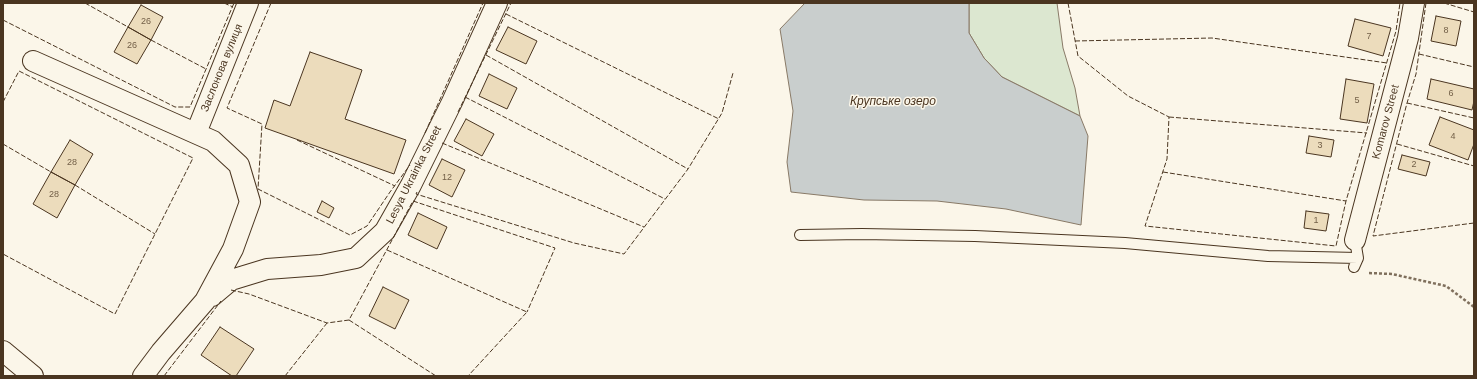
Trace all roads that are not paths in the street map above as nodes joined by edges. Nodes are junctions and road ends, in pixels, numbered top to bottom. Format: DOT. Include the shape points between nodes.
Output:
graph roads {
  1 [pos="248,3"];
  2 [pos="497,3"];
  3 [pos="1414,3"];
  4 [pos="33,61"];
  5 [pos="196,133"];
  6 [pos="800,235"];
  7 [pos="1356,255"];
  8 [pos="206,301"];
  9 [pos="3,351"];
  10 [pos="33,376"];
  11 [pos="143,376"];
  1 -- 5 [label="street, Заслонова вулиця"];
  2 -- 8 [label="street, Lesya Ukrainka Street" via="452,102 385,231 356,258 321,265 267,269 231,280"];
  3 -- 7 [label="street, Komarov Street" via="1408,38"];
  4 -- 5 [label="street"];
  5 -- 8 [label="street" via="213,141 239,165 250,202 233,249"];
  6 -- 7 [label="lane" via="975,236 1125,244 1268,256"];
  8 -- 11 [label="street"];
  9 -- 10 [label="street"];
}
